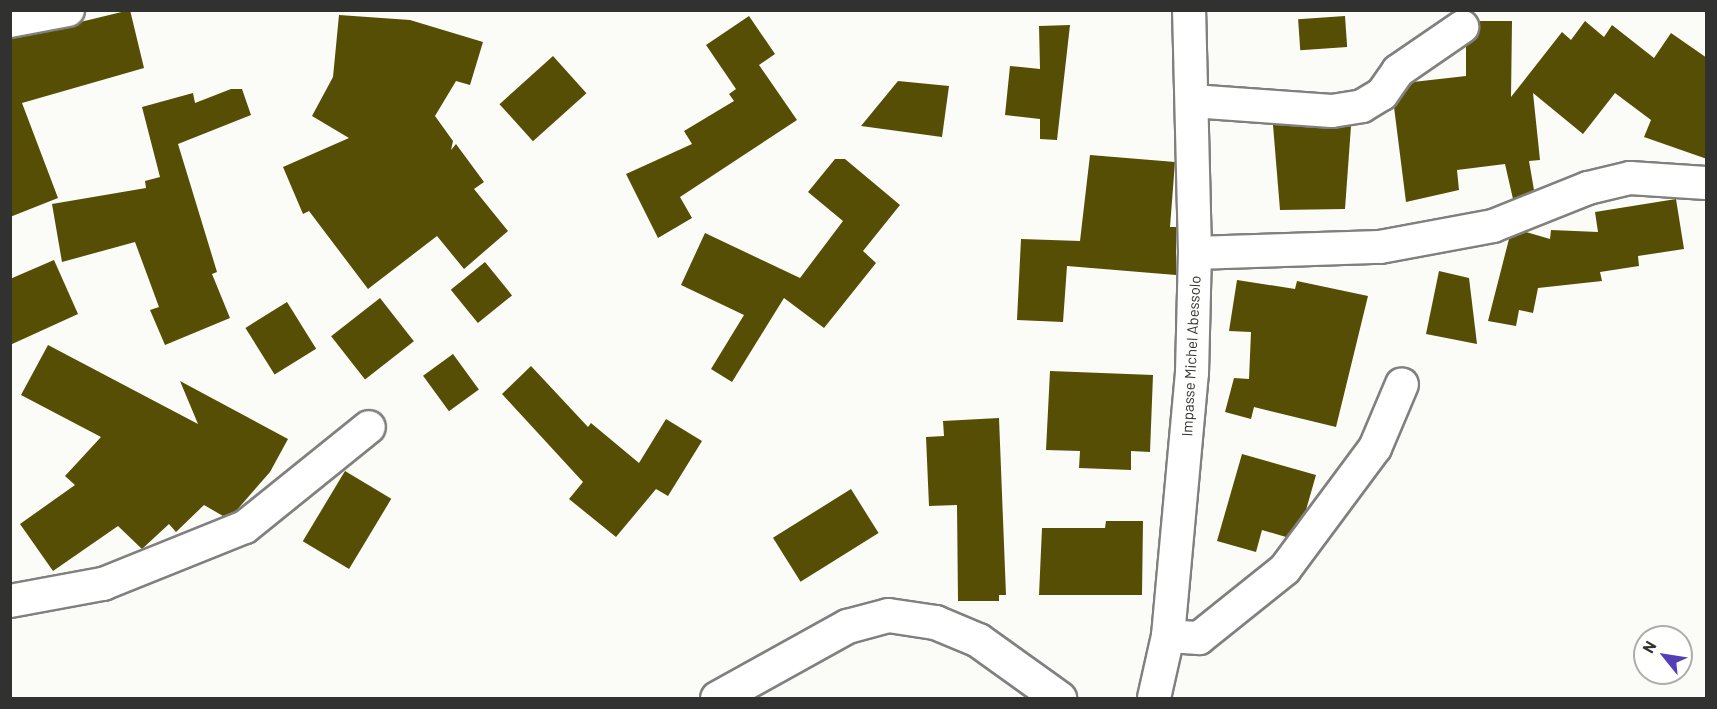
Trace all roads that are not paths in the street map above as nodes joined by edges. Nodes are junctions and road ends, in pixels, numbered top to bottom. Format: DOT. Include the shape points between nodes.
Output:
graph roads {
  1 [pos="68,10"];
  2 [pos="1189,10"];
  3 [pos="10,21"];
  4 [pos="1462,27"];
  5 [pos="1192,101"];
  6 [pos="1707,183"];
  7 [pos="1196,253"];
  8 [pos="1402,384"];
  9 [pos="369,427"];
  10 [pos="10,601"];
  11 [pos="1168,636"];
  12 [pos="717,699"];
  13 [pos="1059,699"];
  14 [pos="1154,699"];
  1 -- 3 [label="street"];
  2 -- 5 [label="street, Impasse Michel Abessolo"];
  4 -- 5 [label="street" via="1398,71 1382,94 1362,106 1332,111"];
  5 -- 7 [label="street, Impasse Michel Abessolo"];
  6 -- 7 [label="street" via="1630,178 1588,188 1493,226 1380,247"];
  7 -- 11 [label="street, Impasse Michel Abessolo" via="1192,373"];
  8 -- 11 [label="street" via="1375,448 1285,569 1199,638"];
  9 -- 10 [label="street" via="245,527 103,584"];
  11 -- 14 [label="street, Impasse Michel Abessolo"];
  12 -- 13 [label="street" via="847,626 888,615 935,622 978,640"];
}
